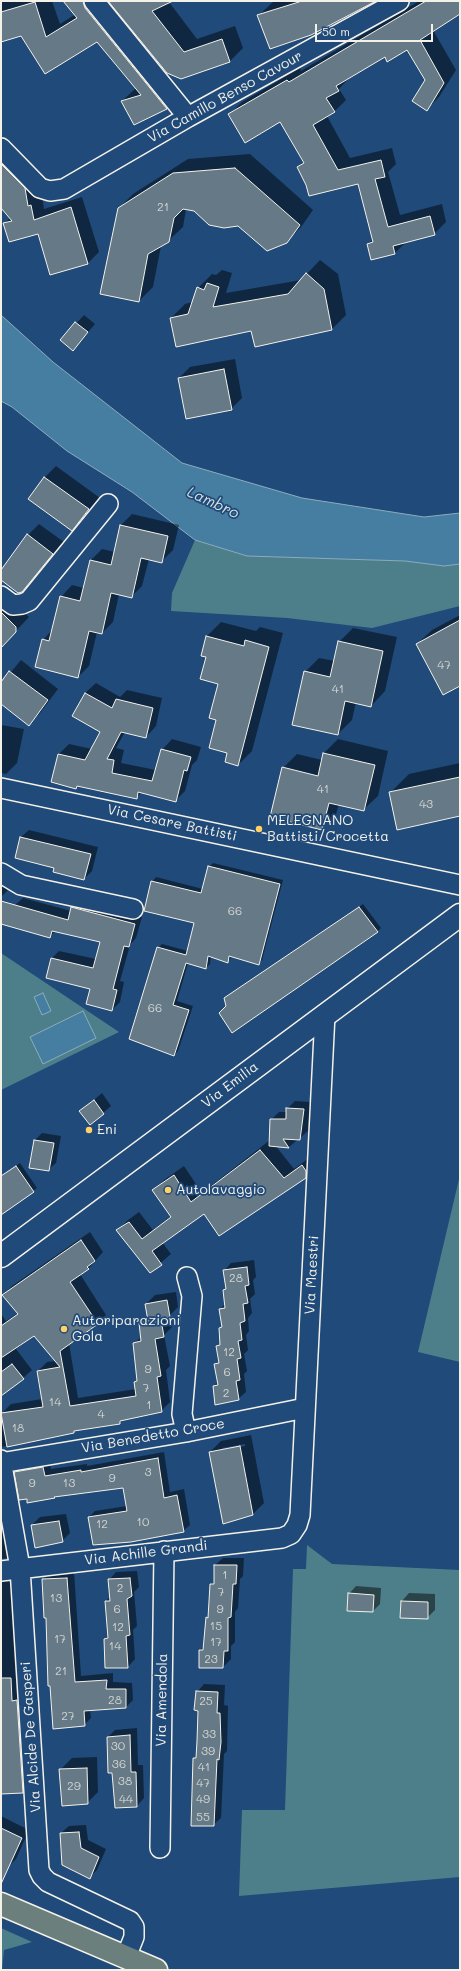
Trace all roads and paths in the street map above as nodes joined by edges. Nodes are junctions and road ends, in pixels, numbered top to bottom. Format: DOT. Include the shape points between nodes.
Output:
graph roads {
  1 [pos="94,1"];
  2 [pos="400,1"];
  3 [pos="188,117"];
  4 [pos="1,148"];
  5 [pos="108,504"];
  6 [pos="1,596"];
  7 [pos="1,788"];
  8 [pos="1,874"];
  9 [pos="460,885"];
  10 [pos="133,909"];
  11 [pos="460,915"];
  12 [pos="325,1014"];
  13 [pos="1,1256"];
  14 [pos="187,1277"];
  15 [pos="305,1408"];
  16 [pos="186,1432"];
  17 [pos="1,1462"];
  18 [pos="291,1534"];
  19 [pos="164,1551"];
  20 [pos="20,1568"];
  21 [pos="1,1571"];
  22 [pos="160,1848"];
  23 [pos="1,1904"];
  24 [pos="126,1957"];
  25 [pos="156,1970"];
  1 -- 3 [label="street"];
  2 -- 3 [label="street, Via Camillo Benso Cavour"];
  3 -- 4 [label="street, Via Camillo Benso Cavour" via="68,187 50,191 37,185"];
  5 -- 6 [label="street" via="29,601 13,605"];
  7 -- 9 [label="street, Via Cesare Battisti"];
  8 -- 10 [label="street" via="22,885"];
  11 -- 12 [label="street, Via Emilia"];
  12 -- 13 [label="street, Via Emilia"];
  12 -- 15 [label="street, Via Maestri"];
  14 -- 16 [label="street" via="192,1296 182,1414"];
  15 -- 16 [label="street, Via Benedetto Croce"];
  15 -- 18 [label="street, Via Maestri" via="300,1515 298,1525"];
  16 -- 17 [label="street, Via Benedetto Croce"];
  17 -- 20 [label="street, Via Alcide De Gasperi"];
  18 -- 19 [label="street, Via Achille Grandi" via="282,1538"];
  19 -- 20 [label="street, Via Achille Grandi"];
  19 -- 22 [label="street, Via Amendola"];
  20 -- 21 [label="street, Via Achille Grandi"];
  20 -- 24 [label="street, Via Alcide De Gasperi" via="39,1870 48,1882 130,1921 134,1927 134,1937"];
  23 -- 24 [label="main road"];
  24 -- 25 [label="main road"];
}
